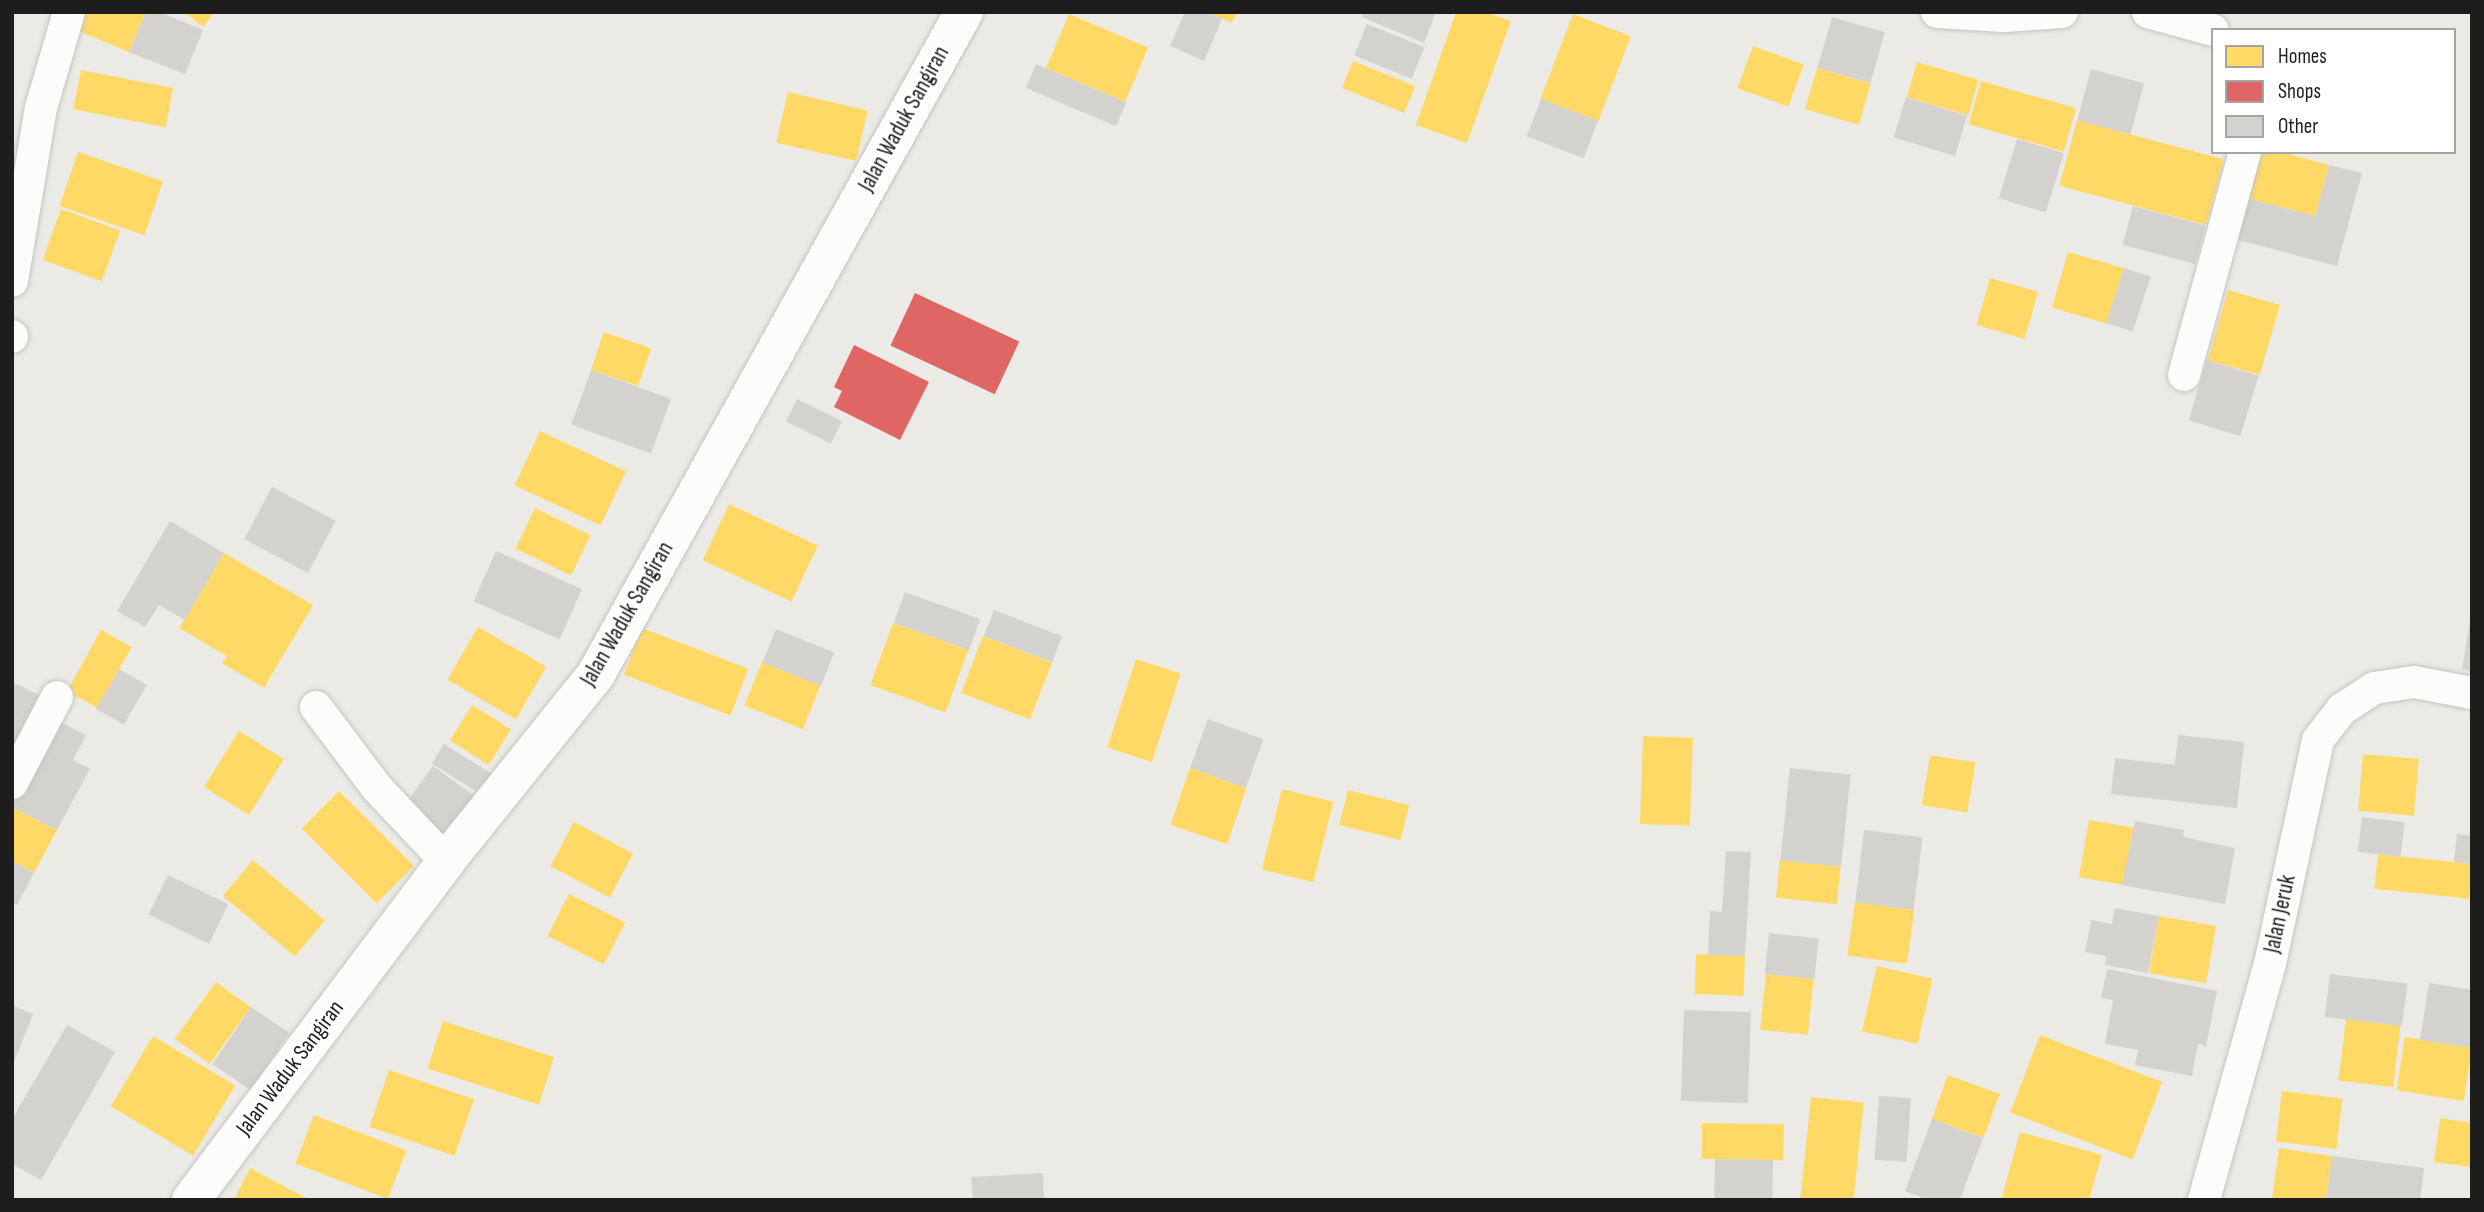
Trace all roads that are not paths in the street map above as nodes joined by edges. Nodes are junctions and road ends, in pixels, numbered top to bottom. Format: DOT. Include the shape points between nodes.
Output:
graph roads {
  1 [pos="69,12"];
  2 [pos="964,12"];
  3 [pos="1937,12"];
  4 [pos="2062,12"];
  5 [pos="2148,12"];
  6 [pos="2004,14"];
  7 [pos="2211,29"];
  8 [pos="2244,154"];
  9 [pos="12,281"];
  10 [pos="2184,375"];
  11 [pos="2472,693"];
  12 [pos="57,697"];
  13 [pos="316,707"];
  14 [pos="12,783"];
  15 [pos="446,861"];
  16 [pos="191,1200"];
  17 [pos="2204,1200"];
  1 -- 9 [label="street" via="41,108"];
  2 -- 15 [label="street, Jalan Waduk Sangiran" via="595,676"];
  3 -- 6 [label="street"];
  4 -- 6 [label="street"];
  5 -- 7 [label="street"];
  8 -- 10 [label="street"];
  11 -- 17 [label="street, Jalan Jeruk" via="2414,681 2374,688 2342,709 2318,740 2270,964"];
  12 -- 14 [label="street"];
  13 -- 15 [label="street" via="377,788"];
  15 -- 16 [label="street, Jalan Waduk Sangiran"];
}
